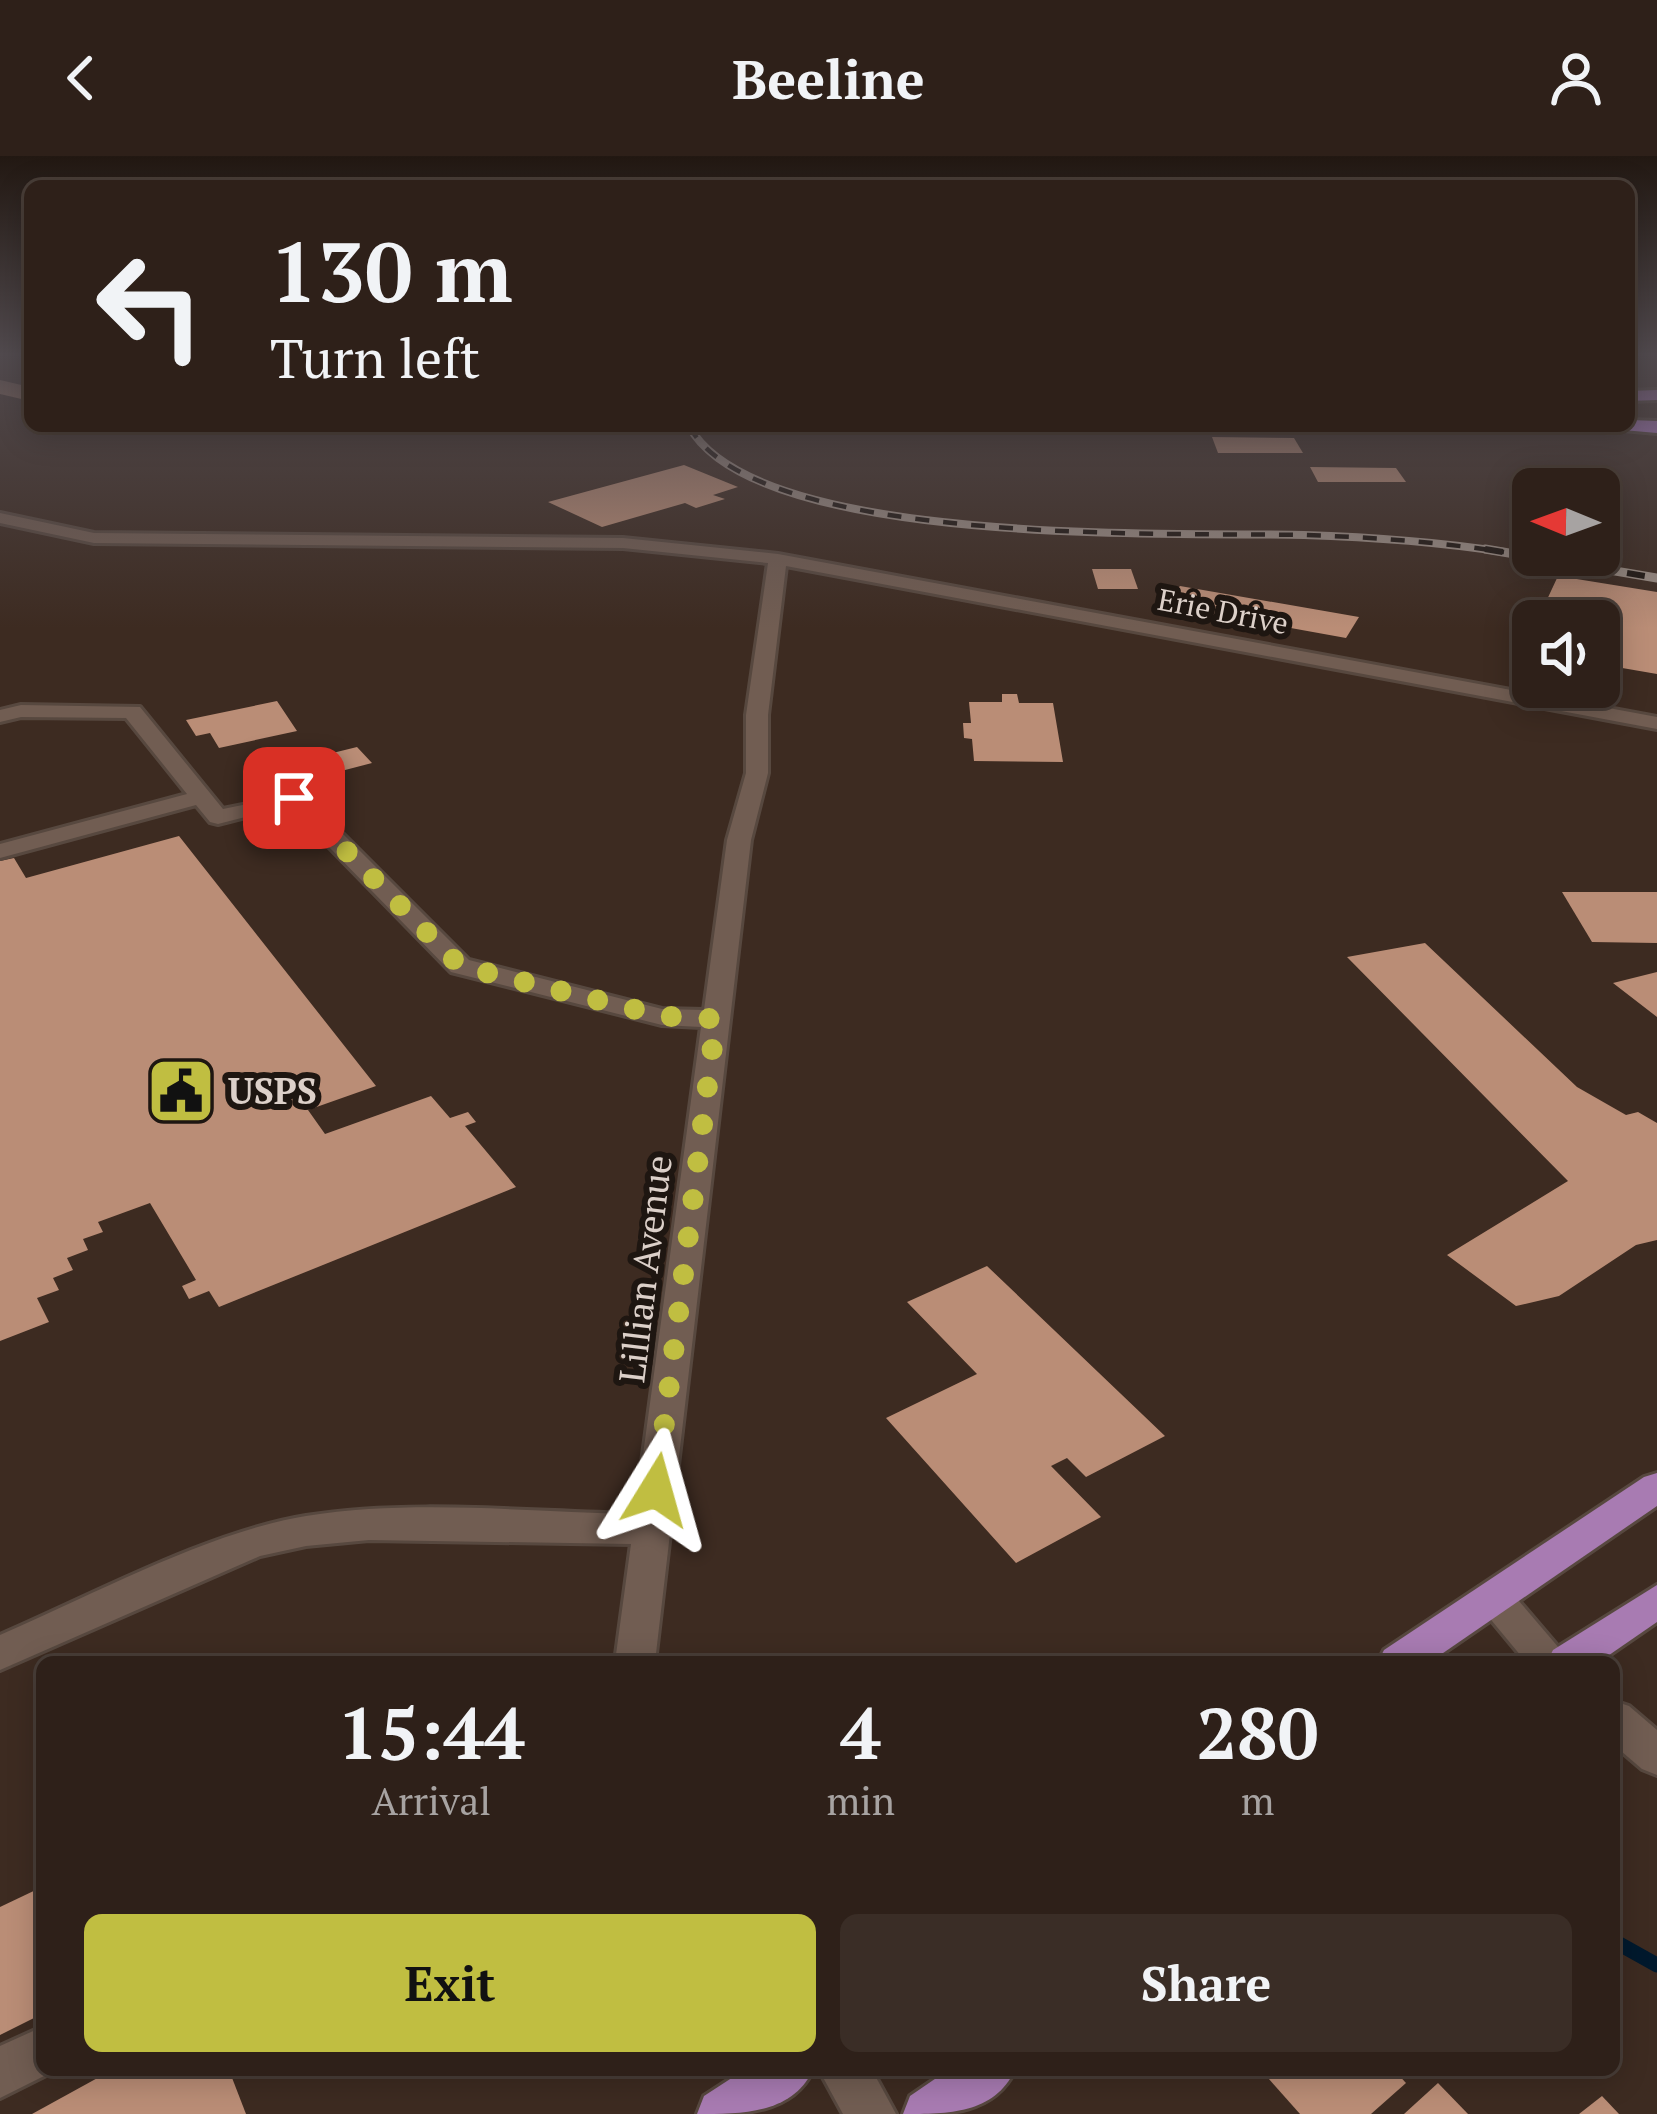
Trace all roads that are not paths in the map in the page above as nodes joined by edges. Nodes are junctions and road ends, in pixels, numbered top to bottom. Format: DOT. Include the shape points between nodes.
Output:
graph roads {
  1 [pos="0,518"];
  2 [pos="778,559"];
  3 [pos="0,716"];
  4 [pos="1657,724"];
  5 [pos="201,796"];
  6 [pos="0,850"];
  7 [pos="716,1019"];
  8 [pos="1657,1487"];
  9 [pos="650,1529"];
  10 [pos="1493,1598"];
  11 [pos="1657,1601"];
  12 [pos="0,1653"];
  13 [pos="636,1656"];
  14 [pos="1407,1656"];
  15 [pos="1546,1656"];
  16 [pos="1576,1656"];
  17 [pos="1620,1724"];
  18 [pos="1657,1756"];
  19 [pos="36,2053"];
  20 [pos="0,2073"];
  21 [pos="779,2076"];
  22 [pos="848,2076"];
  23 [pos="982,2076"];
  24 [pos="722,2114"];
  25 [pos="871,2114"];
  26 [pos="928,2114"];
  1 -- 2 [label="street, Erie Drive" via="94,538 623,543"];
  2 -- 4 [label="street, Erie Drive"];
  2 -- 7 [label="street, Lillian Avenue" via="757,773 739,839"];
  3 -- 5 [label="street" via="132,712"];
  5 -- 6 [label="street"];
  5 -- 7 [label="street" via="218,817 294,798 460,966 662,1016"];
  7 -- 9 [label="street, Lillian Avenue"];
  8 -- 10 [label="main road"];
  9 -- 12 [label="street" via="306,1531 253,1543"];
  9 -- 13 [label="street, Lillian Avenue"];
  10 -- 14 [label="main road"];
  10 -- 15 [label="street"];
  11 -- 16 [label="main road"];
  17 -- 18 [label="street"];
  19 -- 20 [label="street"];
  21 -- 24 [label="main road"];
  22 -- 25 [label="street"];
  23 -- 26 [label="main road"];
}
